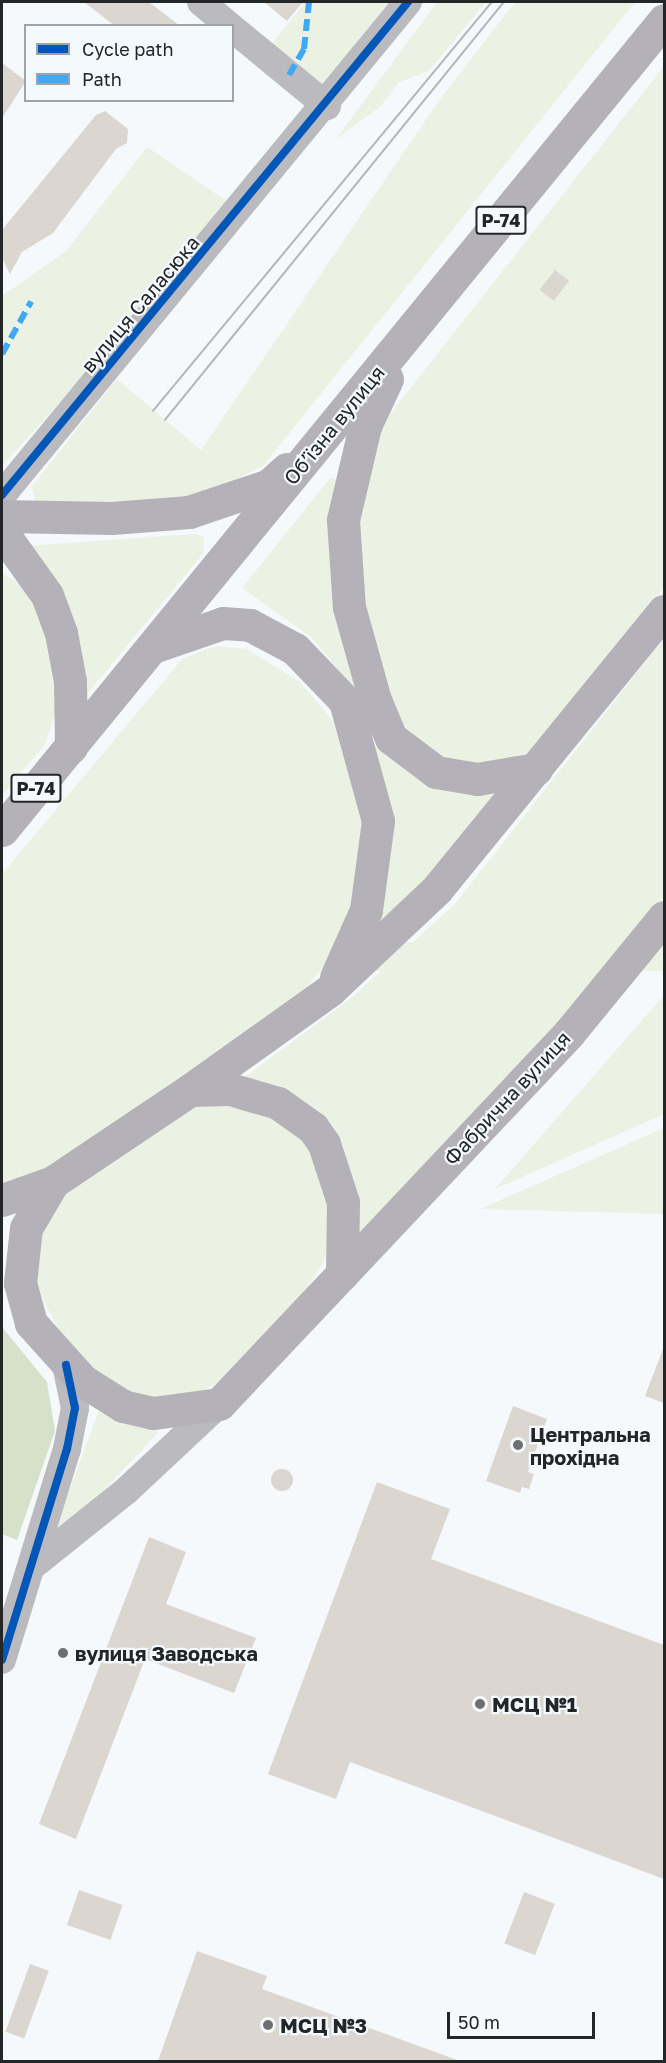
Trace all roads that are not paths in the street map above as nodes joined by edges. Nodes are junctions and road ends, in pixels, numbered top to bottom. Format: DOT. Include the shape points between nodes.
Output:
graph roads {
  1 [pos="201,2"];
  2 [pos="408,2"];
  3 [pos="664,20"];
  4 [pos="227,24"];
  5 [pos="234,29"];
  6 [pos="327,106"];
  7 [pos="424,315"];
  8 [pos="338,420"];
  9 [pos="2,495"];
  10 [pos="2,516"];
  11 [pos="2,532"];
  12 [pos="664,611"];
  13 [pos="155,647"];
  14 [pos="71,747"];
  15 [pos="536,769"];
  16 [pos="2,830"];
  17 [pos="664,917"];
  18 [pos="330,990"];
  19 [pos="190,1090"];
  20 [pos="54,1182"];
  21 [pos="2,1200"];
  22 [pos="342,1274"];
  23 [pos="2,1294"];
  24 [pos="31,1323"];
  25 [pos="66,1365"];
  26 [pos="219,1404"];
  27 [pos="36,1563"];
  28 [pos="2,1660"];
  1 -- 4 [label="street"];
  2 -- 6 [label="street, вулиця Саласюка"];
  3 -- 7 [label="main road, Обʼїзна вулиця / Р-74"];
  5 -- 6 [label="street"];
  6 -- 9 [label="street, вулиця Саласюка"];
  7 -- 8 [label="main road, Обʼїзна вулиця / Р-74"];
  7 -- 15 [label="main road" via="365,426 349,484 342,557 349,608 375,700 391,738 410,757 436,772 477,779"];
  8 -- 10 [label="main road" via="269,485 215,506 139,518"];
  8 -- 13 [label="main road, Обʼїзна вулиця / Р-74"];
  11 -- 14 [label="main road" via="47,595 58,622 70,681"];
  12 -- 15 [label="main road"];
  13 -- 14 [label="main road, Обʼїзна вулиця / Р-74"];
  13 -- 18 [label="main road" via="223,623 250,625 295,650 345,701 378,821 366,910"];
  14 -- 16 [label="main road, Обʼїзна вулиця / Р-74"];
  15 -- 18 [label="main road" via="437,889"];
  17 -- 22 [label="main road, Фабрична вулиця" via="569,1033"];
  18 -- 19 [label="main road"];
  19 -- 20 [label="main road"];
  19 -- 22 [label="main road" via="230,1089 259,1096 313,1128 332,1161 343,1203"];
  20 -- 21 [label="main road"];
  20 -- 24 [label="main road" via="26,1228 22,1252 20,1283"];
  22 -- 26 [label="main road, Фабрична вулиця"];
  23 -- 24 [label="main road"];
  24 -- 25 [label="main road"];
  25 -- 26 [label="main road" via="101,1395 123,1406 153,1413"];
  25 -- 27 [label="street" via="75,1408"];
  26 -- 27 [label="street" via="126,1491"];
  27 -- 28 [label="street"];
}
